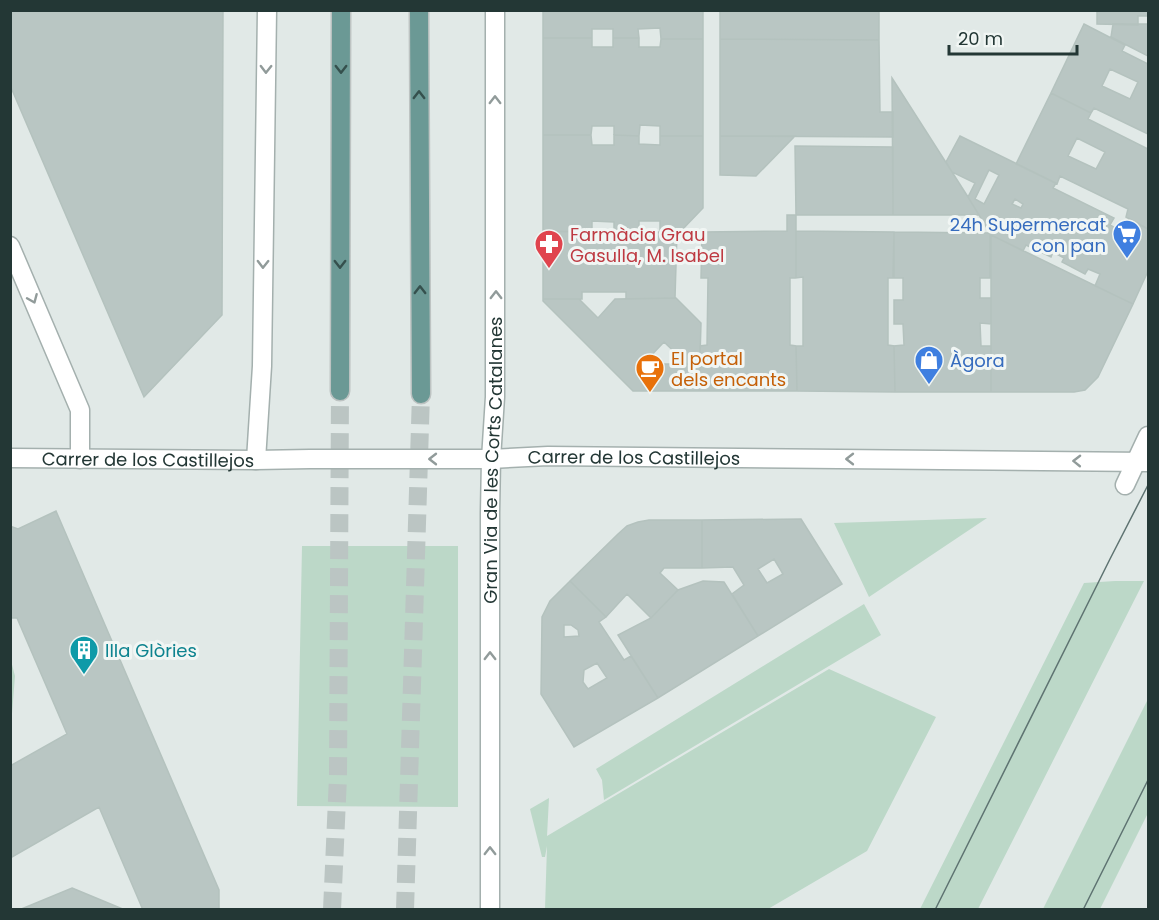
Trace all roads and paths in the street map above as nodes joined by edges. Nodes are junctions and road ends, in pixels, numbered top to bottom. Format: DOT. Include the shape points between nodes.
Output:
graph roads {
  1 [pos="267,10"];
  2 [pos="340,10"];
  3 [pos="419,10"];
  4 [pos="495,10"];
  5 [pos="10,246"];
  6 [pos="340,391"];
  7 [pos="421,394"];
  8 [pos="1149,436"];
  9 [pos="10,458"];
  10 [pos="80,459"];
  11 [pos="491,459"];
  12 [pos="255,460"];
  13 [pos="1142,462"];
  14 [pos="1125,485"];
  15 [pos="490,909"];
  1 -- 12 [label="street, one-way" via="262,366"];
  2 -- 6 [label="main road, one-way"];
  7 -- 3 [label="main road, one-way"];
  11 -- 4 [label="street, Gran Via de les Corts Catalanes, one-way" via="495,386"];
  5 -- 10 [label="street, one-way" via="80,410"];
  8 -- 13 [label="street"];
  9 -- 10 [label="street, Carrer de los Castillejos"];
  10 -- 12 [label="street, Carrer de los Castillejos"];
  11 -- 12 [label="street, Carrer de los Castillejos, one-way"];
  13 -- 11 [label="street, Carrer de los Castillejos, one-way" via="548,456"];
  15 -- 11 [label="street, Gran Via de les Corts Catalanes, one-way"];
  13 -- 14 [label="street"];
}
